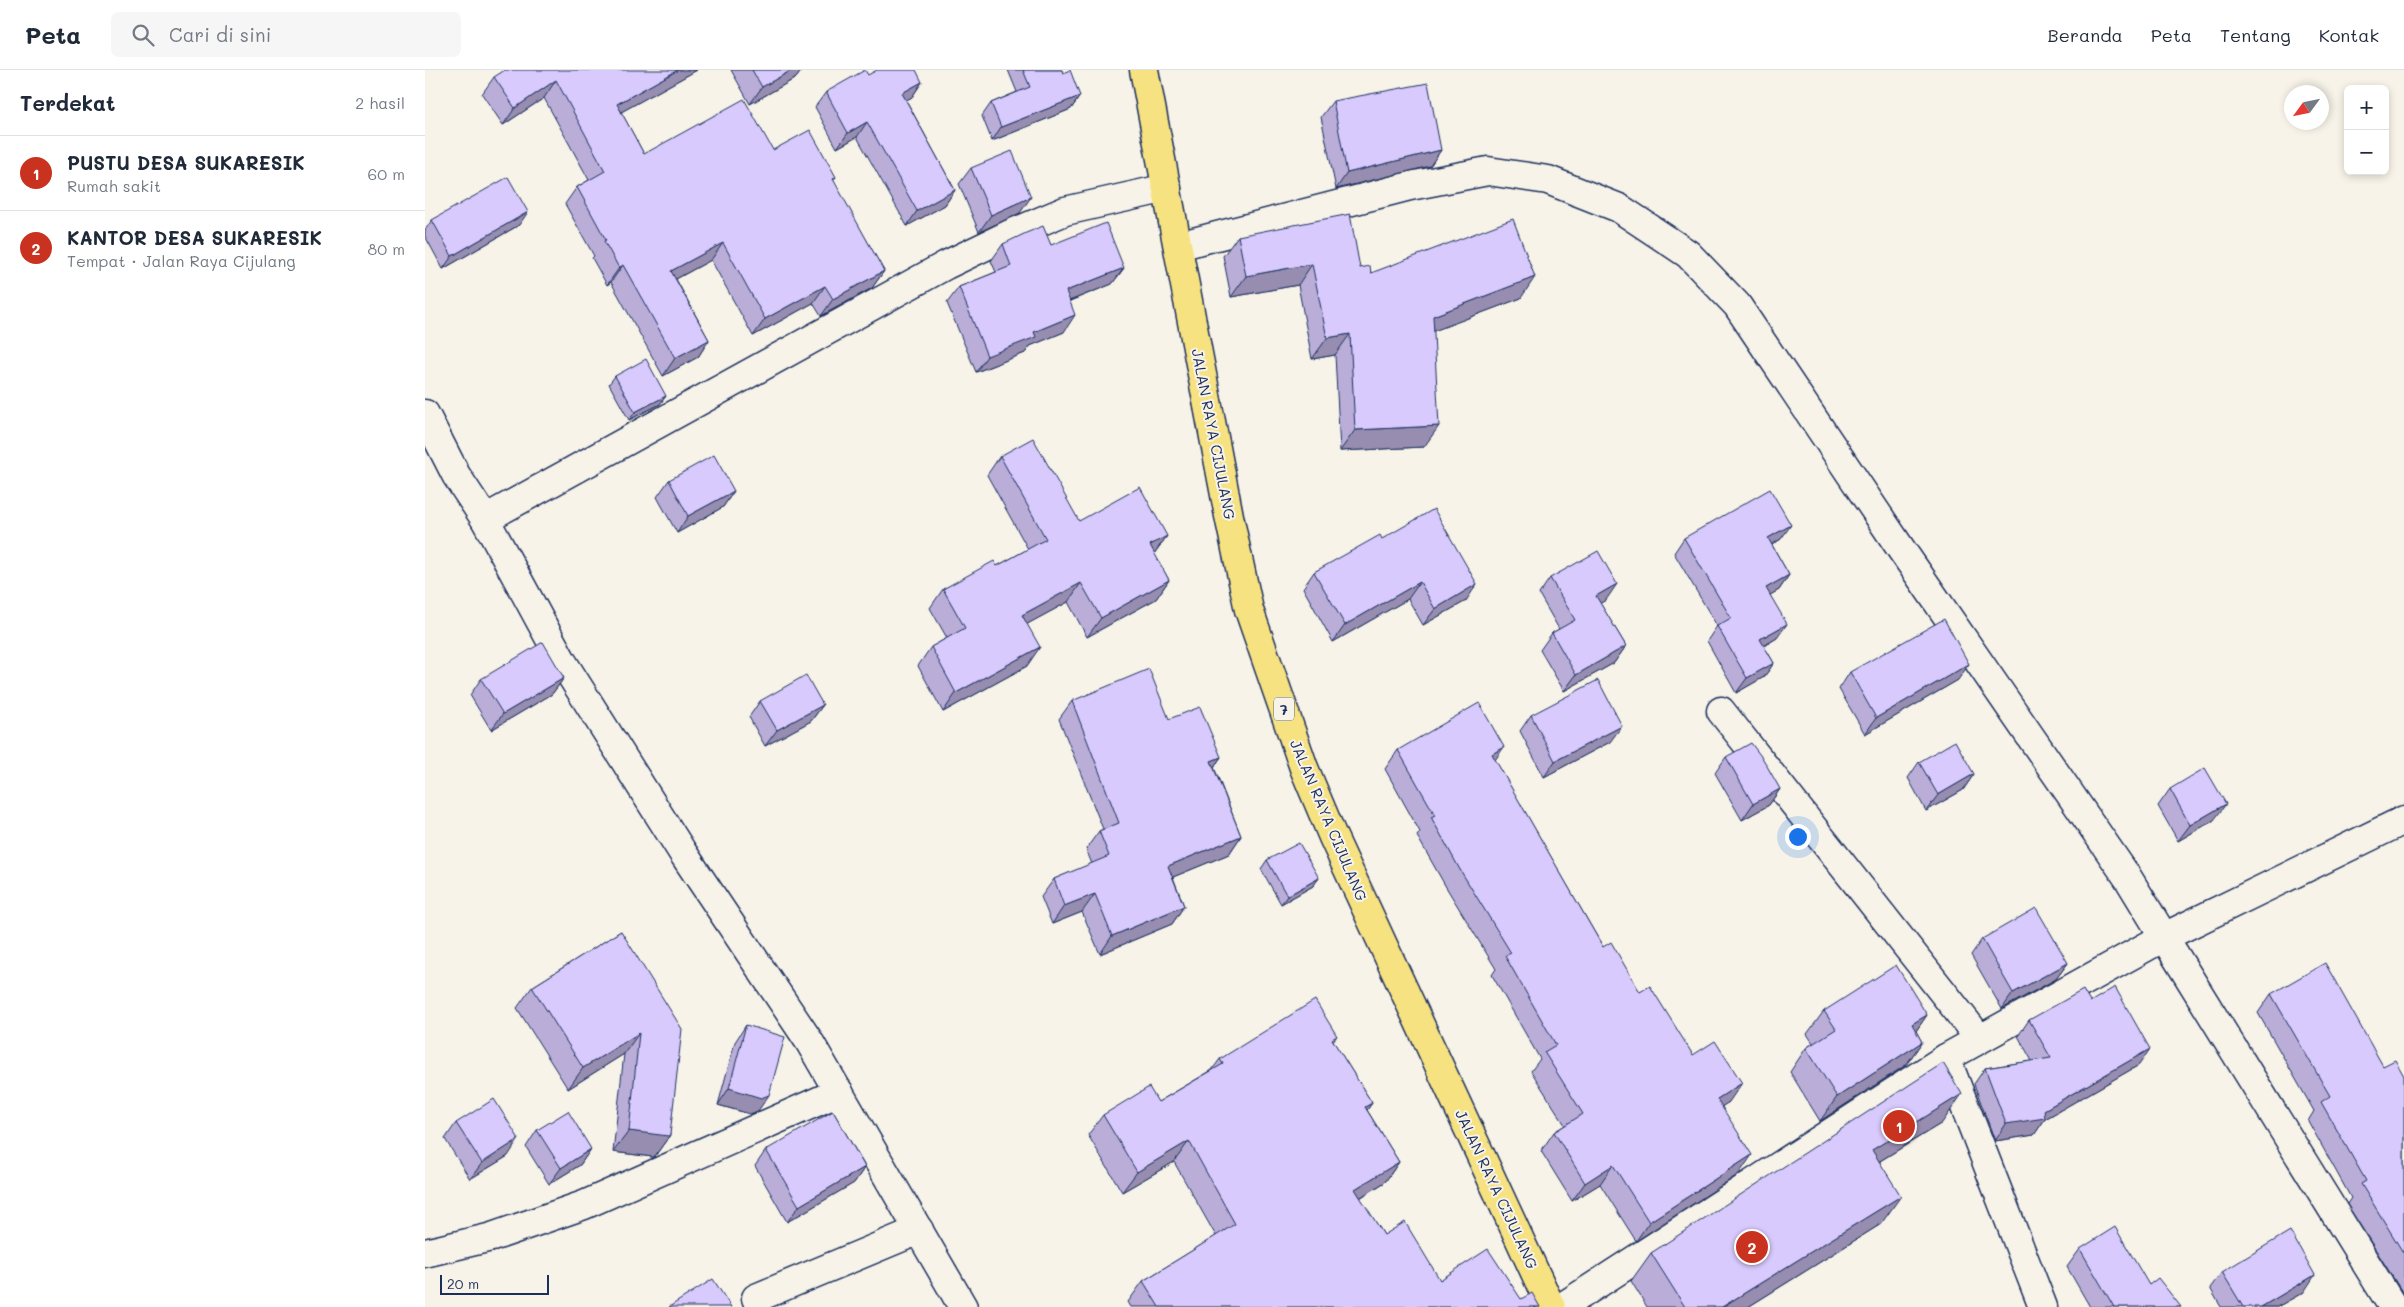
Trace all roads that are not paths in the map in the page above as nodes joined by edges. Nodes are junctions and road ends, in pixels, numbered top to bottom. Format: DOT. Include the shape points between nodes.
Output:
graph roads {
  1 [pos="1144,70"];
  2 [pos="1167,188"];
  3 [pos="1179,246"];
  4 [pos="425,414"];
  5 [pos="485,519"];
  6 [pos="1721,711"];
  7 [pos="2404,820"];
  8 [pos="2164,937"];
  9 [pos="1979,1038"];
  10 [pos="1946,1058"];
  11 [pos="839,1092"];
  12 [pos="919,1230"];
  13 [pos="425,1253"];
  14 [pos="756,1298"];
  15 [pos="963,1307"];
  16 [pos="1551,1307"];
  17 [pos="1562,1307"];
  18 [pos="2043,1307"];
  19 [pos="2393,1307"];
  1 -- 2 [label="highway, JALAN RAYA CIJULANG / 7"];
  2 -- 3 [label="highway, JALAN RAYA CIJULANG / 7"];
  2 -- 5 [label="street" via="1065,211 990,244"];
  3 -- 8 [label="street" via="1410,186 1487,171 1548,180 1619,208 1688,254 1737,305 2128,878"];
  3 -- 16 [label="highway, JALAN RAYA CIJULANG / 7" via="1249,610 1304,768"];
  4 -- 5 [label="street"];
  5 -- 11 [label="street" via="562,661"];
  6 -- 9 [label="street"];
  7 -- 8 [label="street"];
  8 -- 9 [label="street"];
  8 -- 19 [label="street"];
  9 -- 10 [label="street"];
  10 -- 17 [label="street"];
  10 -- 18 [label="street"];
  11 -- 12 [label="street"];
  11 -- 13 [label="street" via="584,1205 492,1236"];
  12 -- 14 [label="street"];
  12 -- 15 [label="street"];
}
